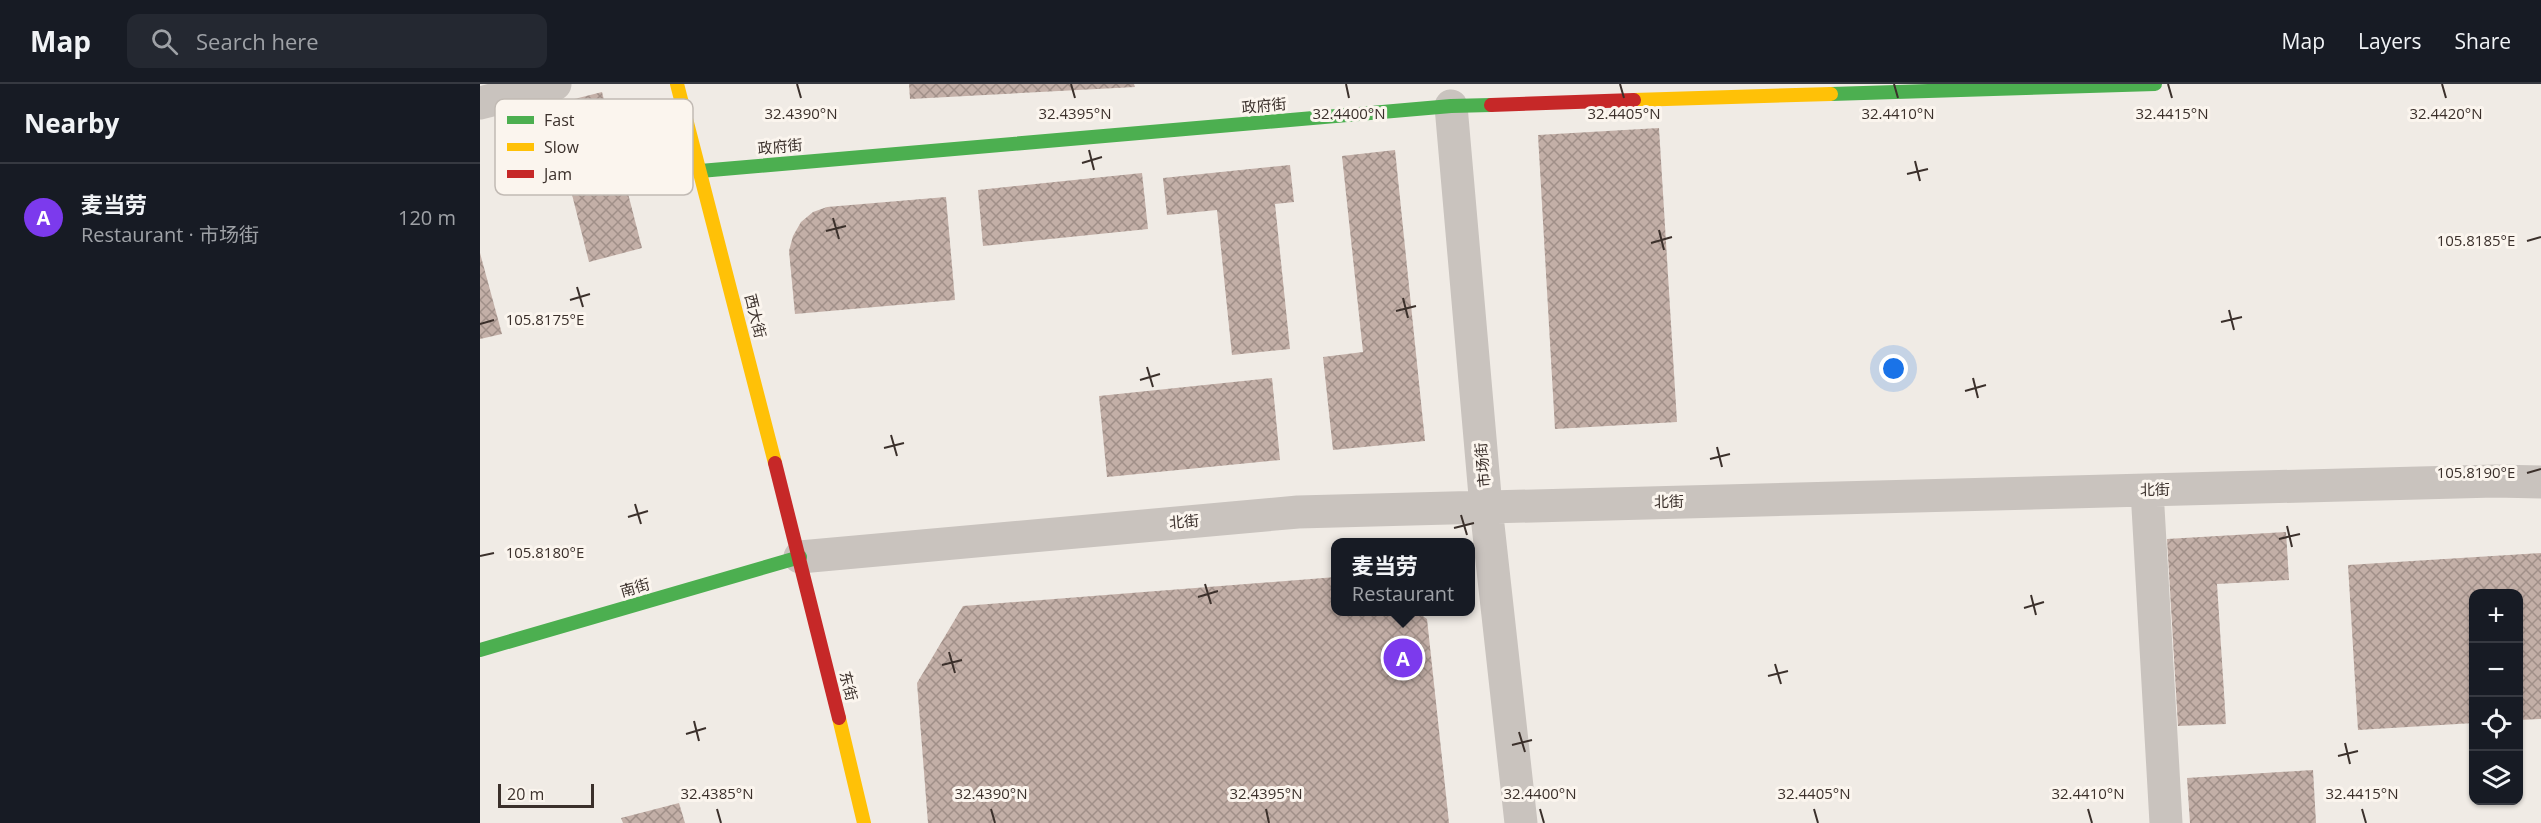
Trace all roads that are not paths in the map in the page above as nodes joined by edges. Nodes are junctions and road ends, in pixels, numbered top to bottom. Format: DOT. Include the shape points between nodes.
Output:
graph roads {
  1 [pos="555,84"];
  2 [pos="677,84"];
  3 [pos="2155,84"];
  4 [pos="1990,87"];
  5 [pos="1611,93"];
  6 [pos="495,99"];
  7 [pos="496,99"];
  8 [pos="681,99"];
  9 [pos="480,103"];
  10 [pos="1451,106"];
  11 [pos="693,145"];
  12 [pos="700,171"];
  13 [pos="2541,482"];
  14 [pos="2147,490"];
  15 [pos="1486,507"];
  16 [pos="800,557"];
  17 [pos="482,642"];
  18 [pos="864,823"];
  19 [pos="1521,823"];
  20 [pos="2166,823"];
  1 -- 7 [label="street"];
  2 -- 8 [label="street, 西大街"];
  3 -- 4 [label="street, 政府街"];
  4 -- 5 [label="street, 政府街"];
  5 -- 10 [label="street, 政府街"];
  6 -- 9 [label="street"];
  10 -- 12 [label="street, 政府街"];
  10 -- 15 [label="street, 市场街"];
  11 -- 12 [label="street, 西大街"];
  12 -- 16 [label="street, 西大街"];
  13 -- 14 [label="street, 北街"];
  14 -- 15 [label="street, 北街"];
  14 -- 20 [label="street"];
  15 -- 16 [label="street, 北街" via="1298,512"];
  15 -- 19 [label="street, 市场街"];
  16 -- 17 [label="street, 南街"];
  16 -- 18 [label="street, 东街"];
}
